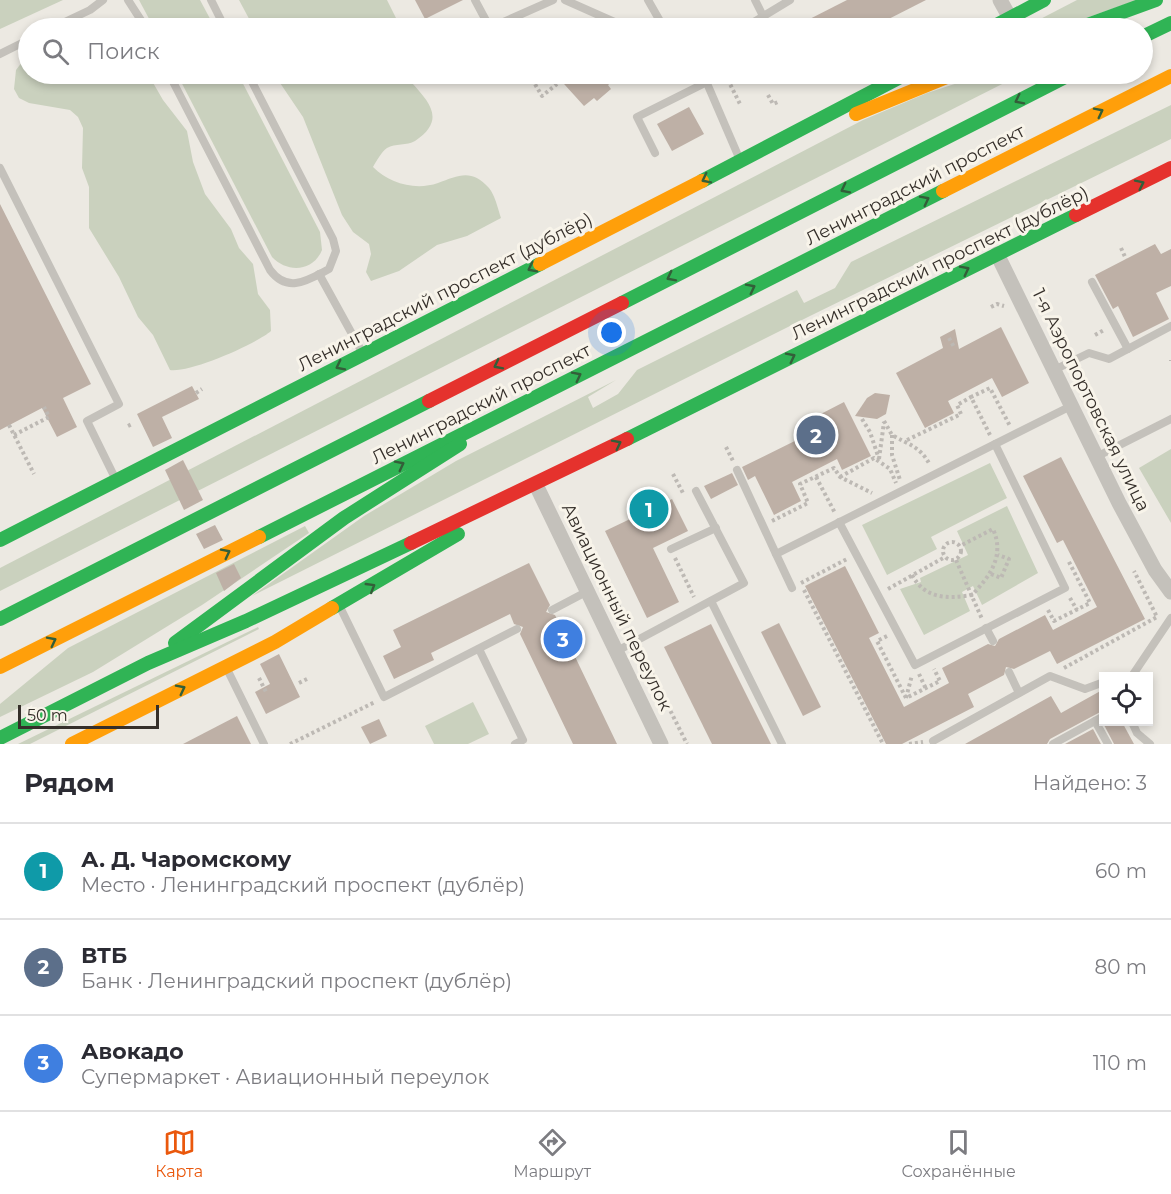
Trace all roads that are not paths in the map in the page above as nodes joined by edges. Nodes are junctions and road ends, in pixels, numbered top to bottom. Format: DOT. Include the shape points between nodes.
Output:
graph roads {
  1 [pos="103,0"];
  2 [pos="128,0"];
  3 [pos="211,0"];
  4 [pos="475,0"];
  5 [pos="553,0"];
  6 [pos="565,0"];
  7 [pos="648,0"];
  8 [pos="755,0"];
  9 [pos="790,0"];
  10 [pos="1000,0"];
  11 [pos="1044,0"];
  12 [pos="1156,0"];
  13 [pos="763,16"];
  14 [pos="73,18"];
  15 [pos="140,18"];
  16 [pos="220,18"];
  17 [pos="485,18"];
  18 [pos="512,18"];
  19 [pos="606,18"];
  20 [pos="658,18"];
  21 [pos="760,18"];
  22 [pos="1010,18"];
  23 [pos="1106,18"];
  24 [pos="1171,23"];
  25 [pos="1153,32"];
  26 [pos="18,45"];
  27 [pos="0,54"];
  28 [pos="1171,76"];
  29 [pos="174,84"];
  30 [pos="253,84"];
  31 [pos="695,84"];
  32 [pos="708,84"];
  33 [pos="887,84"];
  34 [pos="929,84"];
  35 [pos="1051,84"];
  36 [pos="758,152"];
  37 [pos="655,153"];
  38 [pos="741,161"];
  39 [pos="0,168"];
  40 [pos="1171,168"];
  41 [pos="997,254"];
  42 [pos="319,274"];
  43 [pos="1092,282"];
  44 [pos="1171,326"];
  45 [pos="1128,349"];
  46 [pos="363,354"];
  47 [pos="1054,370"];
  48 [pos="525,403"];
  49 [pos="1071,406"];
  50 [pos="1171,420"];
  51 [pos="995,444"];
  52 [pos="1096,457"];
  53 [pos="737,470"];
  54 [pos="564,471"];
  55 [pos="116,480"];
  56 [pos="537,487"];
  57 [pos="696,491"];
  58 [pos="839,522"];
  59 [pos="716,528"];
  60 [pos="0,540"];
  61 [pos="671,549"];
  62 [pos="776,554"];
  63 [pos="796,586"];
  64 [pos="588,591"];
  65 [pos="1171,592"];
  66 [pos="711,601"];
  67 [pos="339,606"];
  68 [pos="552,610"];
  69 [pos="1171,618"];
  70 [pos="0,619"];
  71 [pos="986,627"];
  72 [pos="517,629"];
  73 [pos="993,642"];
  74 [pos="478,649"];
  75 [pos="617,651"];
  76 [pos="148,663"];
  77 [pos="0,667"];
  78 [pos="226,667"];
  79 [pos="1009,672"];
  80 [pos="1133,672"];
  81 [pos="1099,684"];
  82 [pos="1019,693"];
  83 [pos="1099,719"];
  84 [pos="1095,721"];
  85 [pos="1134,726"];
  86 [pos="0,738"];
  87 [pos="933,741"];
  88 [pos="72,744"];
  89 [pos="264,744"];
  90 [pos="515,744"];
  91 [pos="661,744"];
  92 [pos="783,744"];
  93 [pos="1053,744"];
  94 [pos="1108,744"];
  95 [pos="1150,744"];
  1 -- 14 [label="lane"];
  2 -- 15 [label="lane"];
  3 -- 16 [label="lane"];
  4 -- 17 [label="lane"];
  5 -- 18 [label="lane"];
  6 -- 19 [label="lane"];
  7 -- 20 [label="lane"];
  8 -- 13 [label="lane"];
  9 -- 13 [label="lane"];
  10 -- 22 [label="street"];
  11 -- 22 [label="main road"];
  12 -- 23 [label="main road"];
  13 -- 21 [label="lane"];
  24 -- 25 [label="main road"];
  26 -- 27 [label="lane"];
  48 -- 28 [label="main road, Ленинградский проспект, one-way"];
  29 -- 42 [label="lane" via="270,270 283,283 294,285"];
  30 -- 42 [label="lane" via="333,239 334,261"];
  31 -- 37 [label="lane" via="637,117"];
  32 -- 38 [label="lane"];
  33 -- 36 [label="main road, Ленинградский проспект (дублёр)"];
  34 -- 36 [label="main road"];
  35 -- 70 [label="main road, Ленинградский проспект, one-way"];
  36 -- 38 [label="main road, Ленинградский проспект (дублёр)"];
  38 -- 46 [label="main road, Ленинградский проспект (дублёр), one-way"];
  39 -- 55 [label="lane" via="119,404 87,421"];
  41 -- 40 [label="main road, Ленинградский проспект (дублёр), one-way"];
  41 -- 47 [label="street, 1-я Аэропортовская улица"];
  54 -- 41 [label="main road, Ленинградский проспект (дублёр), one-way"];
  42 -- 46 [label="lane"];
  43 -- 45 [label="lane"];
  44 -- 45 [label="lane"];
  45 -- 47 [label="lane" via="1109,359 1089,353"];
  46 -- 55 [label="main road, Ленинградский проспект (дублёр), one-way"];
  47 -- 49 [label="street, 1-я Аэропортовская улица"];
  48 -- 76 [label="main road" via="344,518"];
  77 -- 48 [label="main road, Ленинградский проспект, one-way"];
  49 -- 51 [label="lane"];
  49 -- 52 [label="street, 1-я Аэропортовская улица"];
  50 -- 52 [label="lane"];
  51 -- 58 [label="lane"];
  51 -- 71 [label="lane" via="1065,588"];
  52 -- 65 [label="street, 1-я Аэропортовская улица" via="1155,570"];
  53 -- 62 [label="lane"];
  54 -- 56 [label="main road, Ленинградский проспект (дублёр)"];
  54 -- 76 [label="main road, Ленинградский проспект (дублёр)"];
  55 -- 60 [label="main road, Ленинградский проспект (дублёр)"];
  56 -- 64 [label="street, Авиационный переулок"];
  67 -- 56 [label="main road, Ленинградский проспект (дублёр), one-way"];
  57 -- 59 [label="lane"];
  58 -- 62 [label="lane"];
  58 -- 71 [label="lane" via="915,665"];
  59 -- 61 [label="lane"];
  59 -- 66 [label="lane" via="744,583"];
  62 -- 63 [label="lane"];
  64 -- 68 [label="lane"];
  64 -- 75 [label="street, Авиационный переулок"];
  66 -- 75 [label="lane"];
  66 -- 92 [label="lane"];
  67 -- 74 [label="lane" via="384,697"];
  67 -- 78 [label="main road, Ленинградский проспект (дублёр)"];
  69 -- 80 [label="lane"];
  71 -- 73 [label="lane"];
  72 -- 74 [label="lane"];
  74 -- 90 [label="lane" via="523,740"];
  75 -- 91 [label="street, Авиационный переулок"];
  76 -- 86 [label="main road, Ленинградский проспект (дублёр)"];
  88 -- 78 [label="main road, Ленинградский проспект (дублёр), one-way"];
  78 -- 89 [label="lane"];
  79 -- 82 [label="lane"];
  81 -- 82 [label="lane" via="1085,689 1050,676"];
  82 -- 87 [label="lane"];
  83 -- 84 [label="lane"];
  84 -- 93 [label="lane"];
  84 -- 94 [label="lane"];
  85 -- 95 [label="lane"];
}
